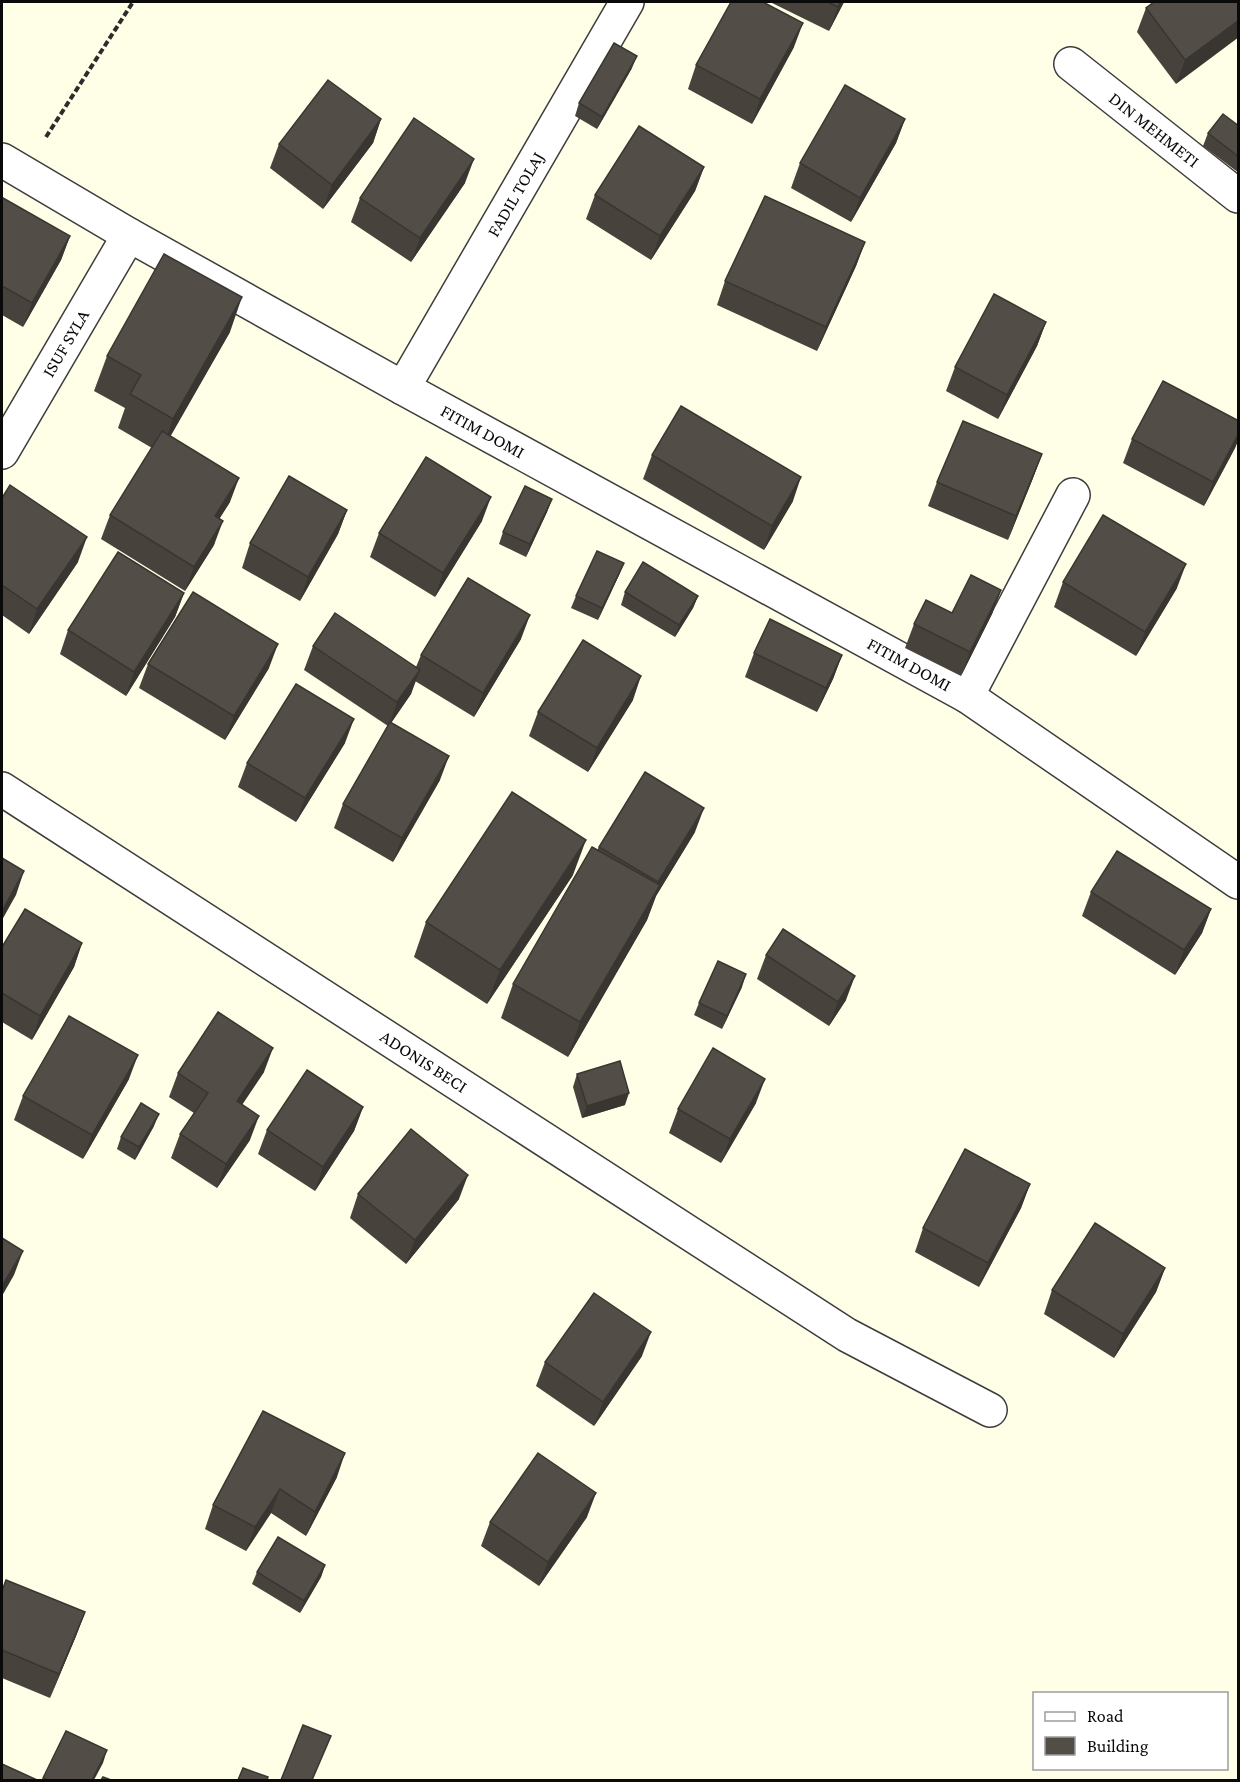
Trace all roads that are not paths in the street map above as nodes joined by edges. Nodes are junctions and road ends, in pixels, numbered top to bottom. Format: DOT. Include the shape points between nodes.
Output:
graph roads {
  1 [pos="627,2"];
  2 [pos="1071,64"];
  3 [pos="12,166"];
  4 [pos="1239,196"];
  5 [pos="129,235"];
  6 [pos="403,388"];
  7 [pos="2,452"];
  8 [pos="1073,495"];
  9 [pos="967,696"];
  10 [pos="2,789"];
  11 [pos="1239,882"];
  12 [pos="990,1410"];
  1 -- 6 [label="street, FADIL TOLAJ"];
  2 -- 4 [label="street, DIN MEHMETI"];
  3 -- 5 [label="street, FITIM DOMI"];
  5 -- 6 [label="street, FITIM DOMI"];
  5 -- 7 [label="street, ISUF SYLA"];
  6 -- 9 [label="street, FITIM DOMI"];
  8 -- 9 [label="street, FITIM DOMI"];
  9 -- 11 [label="street, FITIM DOMI"];
  10 -- 12 [label="street, ADONIS BECI" via="847,1335"];
}
